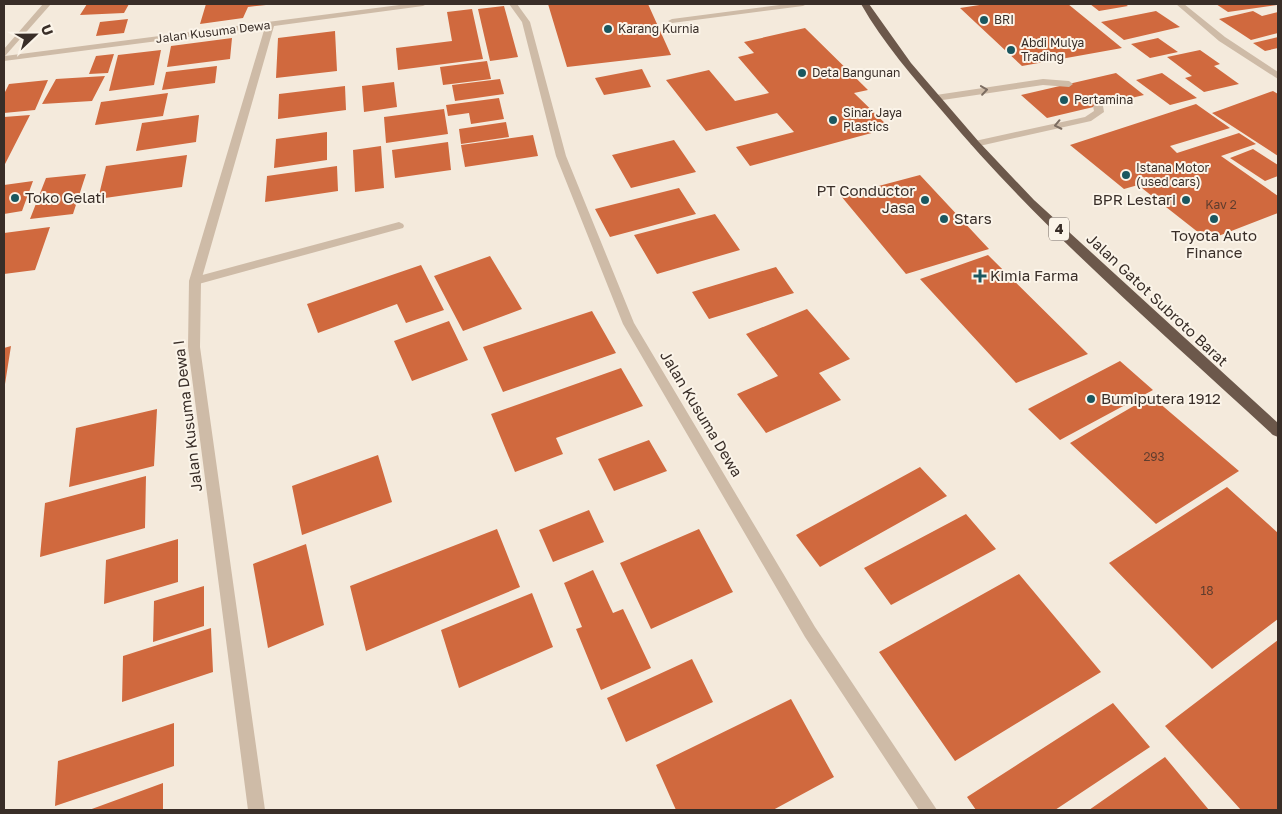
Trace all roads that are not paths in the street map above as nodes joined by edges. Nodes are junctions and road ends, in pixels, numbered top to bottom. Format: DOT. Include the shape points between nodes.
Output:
graph roads {
  1 [pos="47,4"];
  2 [pos="423,4"];
  3 [pos="513,4"];
  4 [pos="803,4"];
  5 [pos="865,4"];
  6 [pos="1180,4"];
  7 [pos="672,21"];
  8 [pos="270,25"];
  9 [pos="4,54"];
  10 [pos="4,59"];
  11 [pos="1278,76"];
  12 [pos="1070,84"];
  13 [pos="936,98"];
  14 [pos="1098,106"];
  15 [pos="975,144"];
  16 [pos="399,226"];
  17 [pos="195,281"];
  18 [pos="1278,430"];
  19 [pos="257,810"];
  20 [pos="928,810"];
  1 -- 9 [label="street"];
  2 -- 8 [label="street, Jalan Kusuma Dewa"];
  3 -- 20 [label="street, Jalan Kusuma Dewa" via="526,22 561,156 629,324 810,632"];
  4 -- 7 [label="street"];
  5 -- 13 [label="highway, Jalan Gatot Subroto Barat / 4"];
  6 -- 11 [label="street" via="1222,39"];
  8 -- 10 [label="street, Jalan Kusuma Dewa"];
  8 -- 17 [label="street, Jalan Kusuma Dewa I"];
  13 -- 12 [label="street, one-way" via="1043,82"];
  13 -- 15 [label="highway, Jalan Gatot Subroto Barat / 4"];
  14 -- 15 [label="street, one-way" via="1099,112 1088,119"];
  15 -- 18 [label="highway, Jalan Gatot Subroto Barat / 4" via="1030,203"];
  16 -- 17 [label="street"];
  17 -- 19 [label="street, Jalan Kusuma Dewa I" via="194,347"];
}
